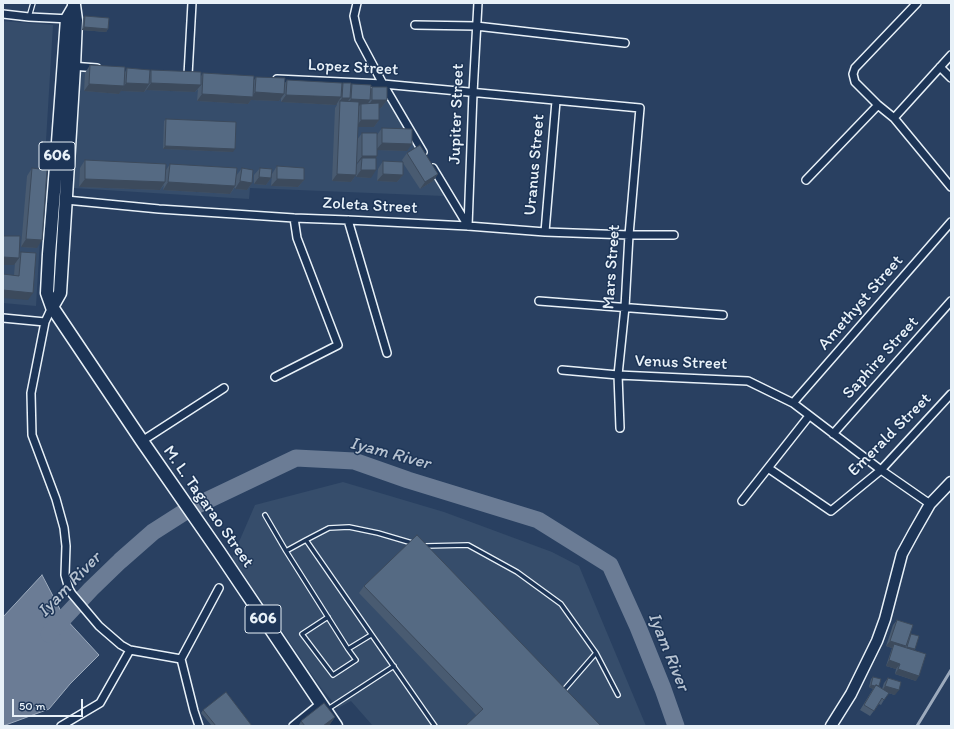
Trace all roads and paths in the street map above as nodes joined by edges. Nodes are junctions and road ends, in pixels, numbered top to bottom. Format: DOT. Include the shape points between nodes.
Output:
graph roads {
  1 [pos="33,3"];
  2 [pos="192,3"];
  3 [pos="357,3"];
  4 [pos="478,3"];
  5 [pos="917,3"];
  6 [pos="74,5"];
  7 [pos="3,14"];
  8 [pos="29,18"];
  9 [pos="71,19"];
  10 [pos="414,25"];
  11 [pos="476,26"];
  12 [pos="625,44"];
  13 [pos="951,55"];
  14 [pos="68,66"];
  15 [pos="940,67"];
  16 [pos="104,69"];
  17 [pos="196,75"];
  18 [pos="951,78"];
  19 [pos="274,79"];
  20 [pos="383,84"];
  21 [pos="473,93"];
  22 [pos="556,101"];
  23 [pos="878,105"];
  24 [pos="640,108"];
  25 [pos="894,118"];
  26 [pos="806,180"];
  27 [pos="951,187"];
  28 [pos="66,200"];
  29 [pos="294,218"];
  30 [pos="348,220"];
  31 [pos="951,222"];
  32 [pos="468,226"];
  33 [pos="545,232"];
  34 [pos="629,235"];
  35 [pos="674,235"];
  36 [pos="538,301"];
  37 [pos="951,301"];
  38 [pos="52,307"];
  39 [pos="625,307"];
  40 [pos="723,315"];
  41 [pos="3,318"];
  42 [pos="45,322"];
  43 [pos="387,353"];
  44 [pos="562,370"];
  45 [pos="618,375"];
  46 [pos="275,377"];
  47 [pos="224,388"];
  48 [pos="951,394"];
  49 [pos="793,403"];
  50 [pos="809,416"];
  51 [pos="620,428"];
  52 [pos="834,434"];
  53 [pos="142,441"];
  54 [pos="768,468"];
  55 [pos="881,470"];
  56 [pos="951,482"];
  57 [pos="742,501"];
  58 [pos="930,504"];
  59 [pos="265,515"];
  60 [pos="306,540"];
  61 [pos="425,546"];
  62 [pos="286,551"];
  63 [pos="430,552"];
  64 [pos="219,588"];
  65 [pos="328,617"];
  66 [pos="371,635"];
  67 [pos="348,649"];
  68 [pos="130,650"];
  69 [pos="596,653"];
  70 [pos="181,659"];
  71 [pos="394,666"];
  72 [pos="557,686"];
  73 [pos="563,691"];
  74 [pos="618,695"];
  75 [pos="568,697"];
  76 [pos="323,707"];
  77 [pos="61,726"];
  78 [pos="199,726"];
  79 [pos="292,726"];
  80 [pos="336,726"];
  81 [pos="435,726"];
  82 [pos="831,726"];
  1 -- 8 [label="lane"];
  2 -- 17 [label="street" via="184,75"];
  3 -- 20 [label="street" via="354,16 359,39"];
  4 -- 11 [label="street, Jupiter Street"];
  5 -- 23 [label="street" via="853,74 855,82"];
  6 -- 9 [label="main road, M. L. Tagarao Street / 606"];
  7 -- 8 [label="street"];
  8 -- 9 [label="street"];
  9 -- 14 [label="main road, M. L. Tagarao Street / 606"];
  10 -- 11 [label="street"];
  11 -- 12 [label="street"];
  11 -- 21 [label="street, Jupiter Street"];
  13 -- 15 [label="street"];
  14 -- 16 [label="street"];
  14 -- 28 [label="main road, M. L. Tagarao Street / 606"];
  14 -- 38 [label="main road, M. L. Tagarao Street / 606" via="58,142 48,269 47,293"];
  15 -- 18 [label="street"];
  15 -- 25 [label="street"];
  19 -- 20 [label="street, Lopez Street"];
  20 -- 21 [label="street, Lopez Street"];
  20 -- 32 [label="street"];
  21 -- 22 [label="street, Lopez Street"];
  21 -- 32 [label="street, Jupiter Street"];
  22 -- 24 [label="street, Lopez Street"];
  22 -- 33 [label="street, Uranus Street"];
  23 -- 25 [label="street"];
  23 -- 26 [label="street"];
  24 -- 34 [label="street, Mars Street"];
  25 -- 27 [label="street"];
  28 -- 29 [label="street, Zoleta Street"];
  28 -- 38 [label="main road, M. L. Tagarao Street / 606" via="60,293"];
  29 -- 30 [label="street, Zoleta Street"];
  29 -- 46 [label="street" via="297,238 338,345"];
  30 -- 32 [label="street, Zoleta Street"];
  30 -- 43 [label="street"];
  31 -- 49 [label="street, Amethyst Street"];
  32 -- 33 [label="street, Zoleta Street"];
  33 -- 34 [label="street, Zoleta Street"];
  34 -- 35 [label="street, Zoleta Street"];
  34 -- 39 [label="street, Mars Street"];
  36 -- 39 [label="street"];
  37 -- 52 [label="street, Saphire Street"];
  38 -- 42 [label="street"];
  38 -- 53 [label="main road, M. L. Tagarao Street / 606"];
  39 -- 40 [label="street"];
  39 -- 45 [label="street, Mars Street"];
  41 -- 42 [label="street"];
  42 -- 68 [label="street" via="31,393 32,435 64,528 67,583 72,594 99,626"];
  44 -- 45 [label="street, Venus Street"];
  45 -- 49 [label="street, Venus Street" via="748,381"];
  45 -- 51 [label="street, Mars Street"];
  47 -- 53 [label="street"];
  48 -- 55 [label="street, Emerald Street"];
  49 -- 50 [label="street, Venus Street"];
  50 -- 52 [label="street, Venus Street"];
  50 -- 54 [label="street"];
  52 -- 55 [label="street, Venus Street"];
  53 -- 76 [label="main road, M. L. Tagarao Street / 606"];
  54 -- 55 [label="street, Emerald Street" via="831,511"];
  54 -- 57 [label="street"];
  55 -- 58 [label="street, Venus Street"];
  56 -- 58 [label="main road"];
  58 -- 82 [label="main road" via="902,554 877,641 851,694"];
  59 -- 62 [label="lane"];
  60 -- 61 [label="lane" via="329,528 349,527"];
  60 -- 62 [label="lane"];
  60 -- 66 [label="lane"];
  61 -- 63 [label="lane"];
  61 -- 69 [label="lane" via="468,545 517,572 562,604"];
  62 -- 65 [label="lane"];
  64 -- 70 [label="street"];
  65 -- 67 [label="lane"];
  65 -- 67 [label="lane" via="302,634 332,675 356,660"];
  66 -- 67 [label="lane"];
  66 -- 71 [label="lane"];
  68 -- 70 [label="street"];
  68 -- 77 [label="street" via="100,703"];
  69 -- 73 [label="lane"];
  69 -- 74 [label="lane"];
  70 -- 78 [label="street"];
  71 -- 76 [label="lane"];
  71 -- 81 [label="lane"];
  72 -- 73 [label="lane"];
  73 -- 75 [label="lane"];
  76 -- 79 [label="street"];
  76 -- 80 [label="main road, M. L. Tagarao Street / 606"];
}
